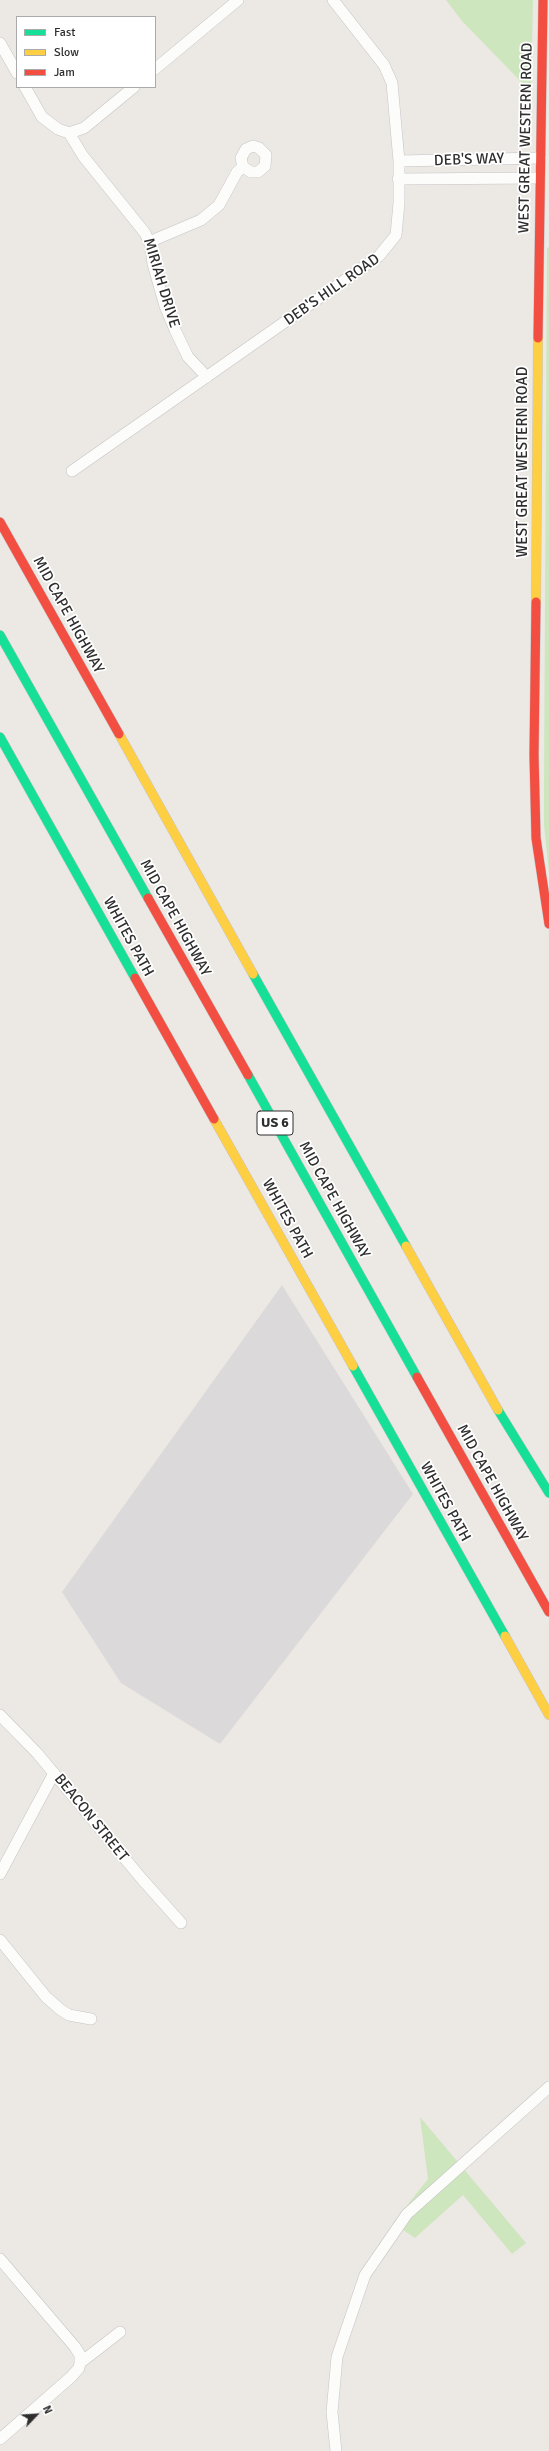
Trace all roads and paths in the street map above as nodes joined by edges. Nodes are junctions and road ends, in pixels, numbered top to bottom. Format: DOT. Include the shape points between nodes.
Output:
graph roads {
  1 [pos="238,0"];
  2 [pos="333,0"];
  3 [pos="543,0"];
  4 [pos="0,43"];
  5 [pos="156,69"];
  6 [pos="16,71"];
  7 [pos="26,88"];
  8 [pos="133,88"];
  9 [pos="69,133"];
  10 [pos="540,158"];
  11 [pos="399,162"];
  12 [pos="243,167"];
  13 [pos="539,178"];
  14 [pos="398,179"];
  15 [pos="149,242"];
  16 [pos="207,378"];
  17 [pos="72,471"];
  18 [pos="0,522"];
  19 [pos="0,635"];
  20 [pos="0,737"];
  21 [pos="549,924"];
  22 [pos="549,1493"];
  23 [pos="549,1612"];
  24 [pos="0,1715"];
  25 [pos="549,1715"];
  26 [pos="54,1773"];
  27 [pos="0,1874"];
  28 [pos="181,1923"];
  29 [pos="0,1940"];
  30 [pos="91,2019"];
  31 [pos="547,2093"];
  32 [pos="0,2259"];
  33 [pos="120,2332"];
  34 [pos="80,2363"];
  35 [pos="0,2439"];
  36 [pos="336,2451"];
  1 -- 5 [label="street"];
  2 -- 11 [label="street, DEB'S HILL ROAD" via="384,66 392,83"];
  3 -- 10 [label="main road, WEST GREAT WESTERN ROAD"];
  4 -- 6 [label="street"];
  7 -- 9 [label="street" via="42,117 58,129"];
  8 -- 9 [label="street" via="84,128"];
  9 -- 15 [label="street, MIRIAH DRIVE" via="83,156 140,225"];
  10 -- 11 [label="street, DEB'S WAY"];
  10 -- 13 [label="main road, WEST GREAT WESTERN ROAD"];
  11 -- 14 [label="street, DEB'S HILL ROAD"];
  12 -- 15 [label="street" via="237,172 219,205 206,216"];
  13 -- 14 [label="street, DEB'S WAY"];
  13 -- 21 [label="main road, WEST GREAT WESTERN ROAD" via="534,755 536,838"];
  14 -- 16 [label="street, DEB'S HILL ROAD" via="398,224 396,235 386,251"];
  15 -- 16 [label="street, MIRIAH DRIVE" via="164,306 174,330 188,357"];
  16 -- 17 [label="street, DEB'S HILL ROAD"];
  18 -- 22 [label="main road, MID CAPE HIGHWAY" via="512,1435"];
  19 -- 23 [label="main road, MID CAPE HIGHWAY / US 6"];
  20 -- 25 [label="main road, WHITES PATH"];
  24 -- 26 [label="street, BEACON STREET" via="19,1732"];
  26 -- 27 [label="street"];
  26 -- 28 [label="street, BEACON STREET"];
  29 -- 30 [label="street" via="56,2006 69,2015"];
  31 -- 36 [label="street" via="504,2126 407,2214 365,2275 337,2357 332,2412"];
  32 -- 34 [label="street" via="74,2347 80,2355"];
  33 -- 34 [label="street"];
  34 -- 35 [label="street" via="71,2377"];
}
